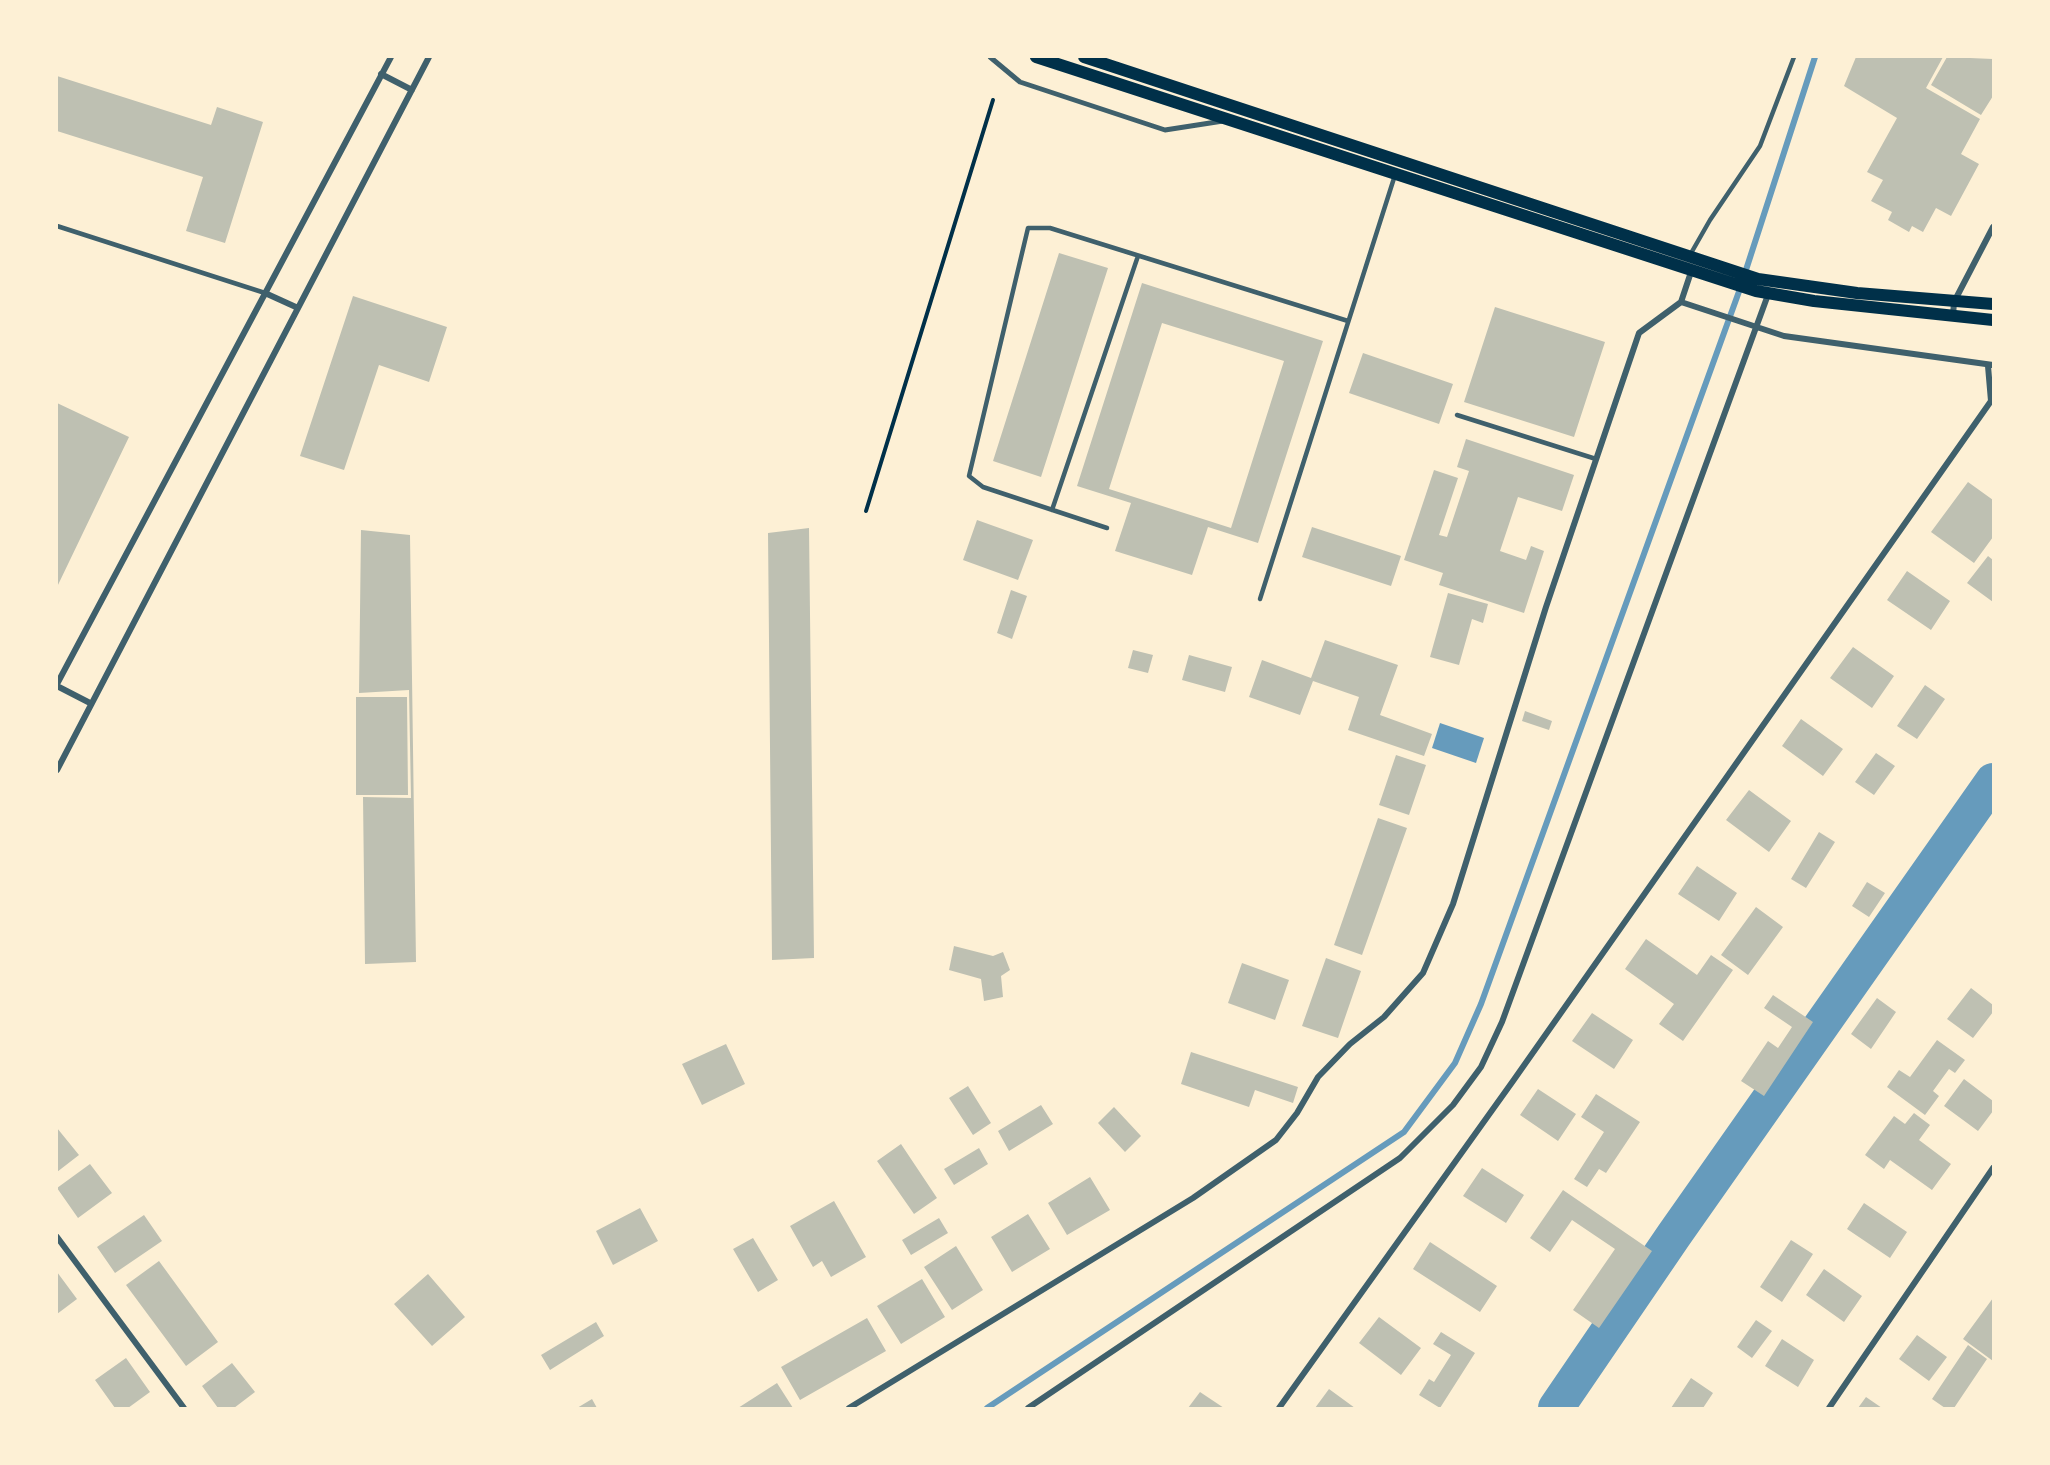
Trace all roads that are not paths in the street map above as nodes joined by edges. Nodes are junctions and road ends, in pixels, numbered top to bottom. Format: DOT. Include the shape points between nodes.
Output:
graph roads {
  1 [pos="391,57"];
  2 [pos="429,57"];
  3 [pos="990,57"];
  4 [pos="1036,57"];
  5 [pos="1084,57"];
  6 [pos="1794,57"];
  7 [pos="381,74"];
  8 [pos="412,90"];
  9 [pos="1229,120"];
  10 [pos="1395,175"];
  11 [pos="57,226"];
  12 [pos="1993,227"];
  13 [pos="1138,256"];
  14 [pos="1689,257"];
  15 [pos="1671,264"];
  16 [pos="1701,269"];
  17 [pos="1761,288"];
  18 [pos="265,293"];
  19 [pos="1682,302"];
  20 [pos="1954,302"];
  21 [pos="1993,304"];
  22 [pos="298,308"];
  23 [pos="1953,316"];
  24 [pos="1993,320"];
  25 [pos="1348,321"];
  26 [pos="1755,326"];
  27 [pos="1990,365"];
  28 [pos="1457,414"];
  29 [pos="1596,459"];
  30 [pos="1052,510"];
  31 [pos="1107,528"];
  32 [pos="1260,599"];
  33 [pos="57,685"];
  34 [pos="90,703"];
  35 [pos="57,770"];
  36 [pos="1993,1168"];
  37 [pos="57,1237"];
  38 [pos="184,1408"];
  39 [pos="849,1408"];
  40 [pos="1028,1408"];
  41 [pos="1279,1408"];
  42 [pos="1829,1408"];
  1 -- 7 [label="street"];
  2 -- 8 [label="street"];
  3 -- 9 [label="street" via="1020,82 1165,130"];
  4 -- 9 [label="main road"];
  5 -- 14 [label="main road"];
  6 -- 14 [label="lane" via="1760,146"];
  7 -- 8 [label="street"];
  7 -- 18 [label="street"];
  8 -- 22 [label="street"];
  9 -- 10 [label="main road"];
  10 -- 15 [label="main road"];
  10 -- 25 [label="lane"];
  11 -- 18 [label="lane"];
  12 -- 20 [label="street"];
  13 -- 25 [label="lane"];
  13 -- 30 [label="lane"];
  13 -- 30 [label="lane" via="1050,228 1028,228 969,476 983,487"];
  14 -- 15 [label="lane"];
  14 -- 16 [label="main road"];
  15 -- 16 [label="main road"];
  16 -- 17 [label="main road"];
  16 -- 19 [label="street"];
  17 -- 20 [label="main road" via="1772,282"];
  17 -- 23 [label="main road"];
  17 -- 26 [label="street"];
  18 -- 22 [label="street"];
  18 -- 33 [label="street"];
  19 -- 26 [label="street"];
  19 -- 29 [label="street" via="1639,333"];
  20 -- 21 [label="main road"];
  20 -- 23 [label="street"];
  22 -- 34 [label="street"];
  23 -- 24 [label="main road"];
  25 -- 32 [label="lane"];
  26 -- 27 [label="street" via="1784,336"];
  26 -- 40 [label="street" via="1550,893 1481,1067 1453,1105 1400,1158"];
  27 -- 41 [label="street" via="1990,401 1520,1072"];
  28 -- 29 [label="lane"];
  29 -- 39 [label="street" via="1453,904 1423,973 1391,1010 1318,1077 1276,1140 1193,1198"];
  30 -- 31 [label="lane"];
  33 -- 34 [label="street"];
  34 -- 35 [label="street"];
  36 -- 42 [label="street"];
  37 -- 38 [label="street"];
}
